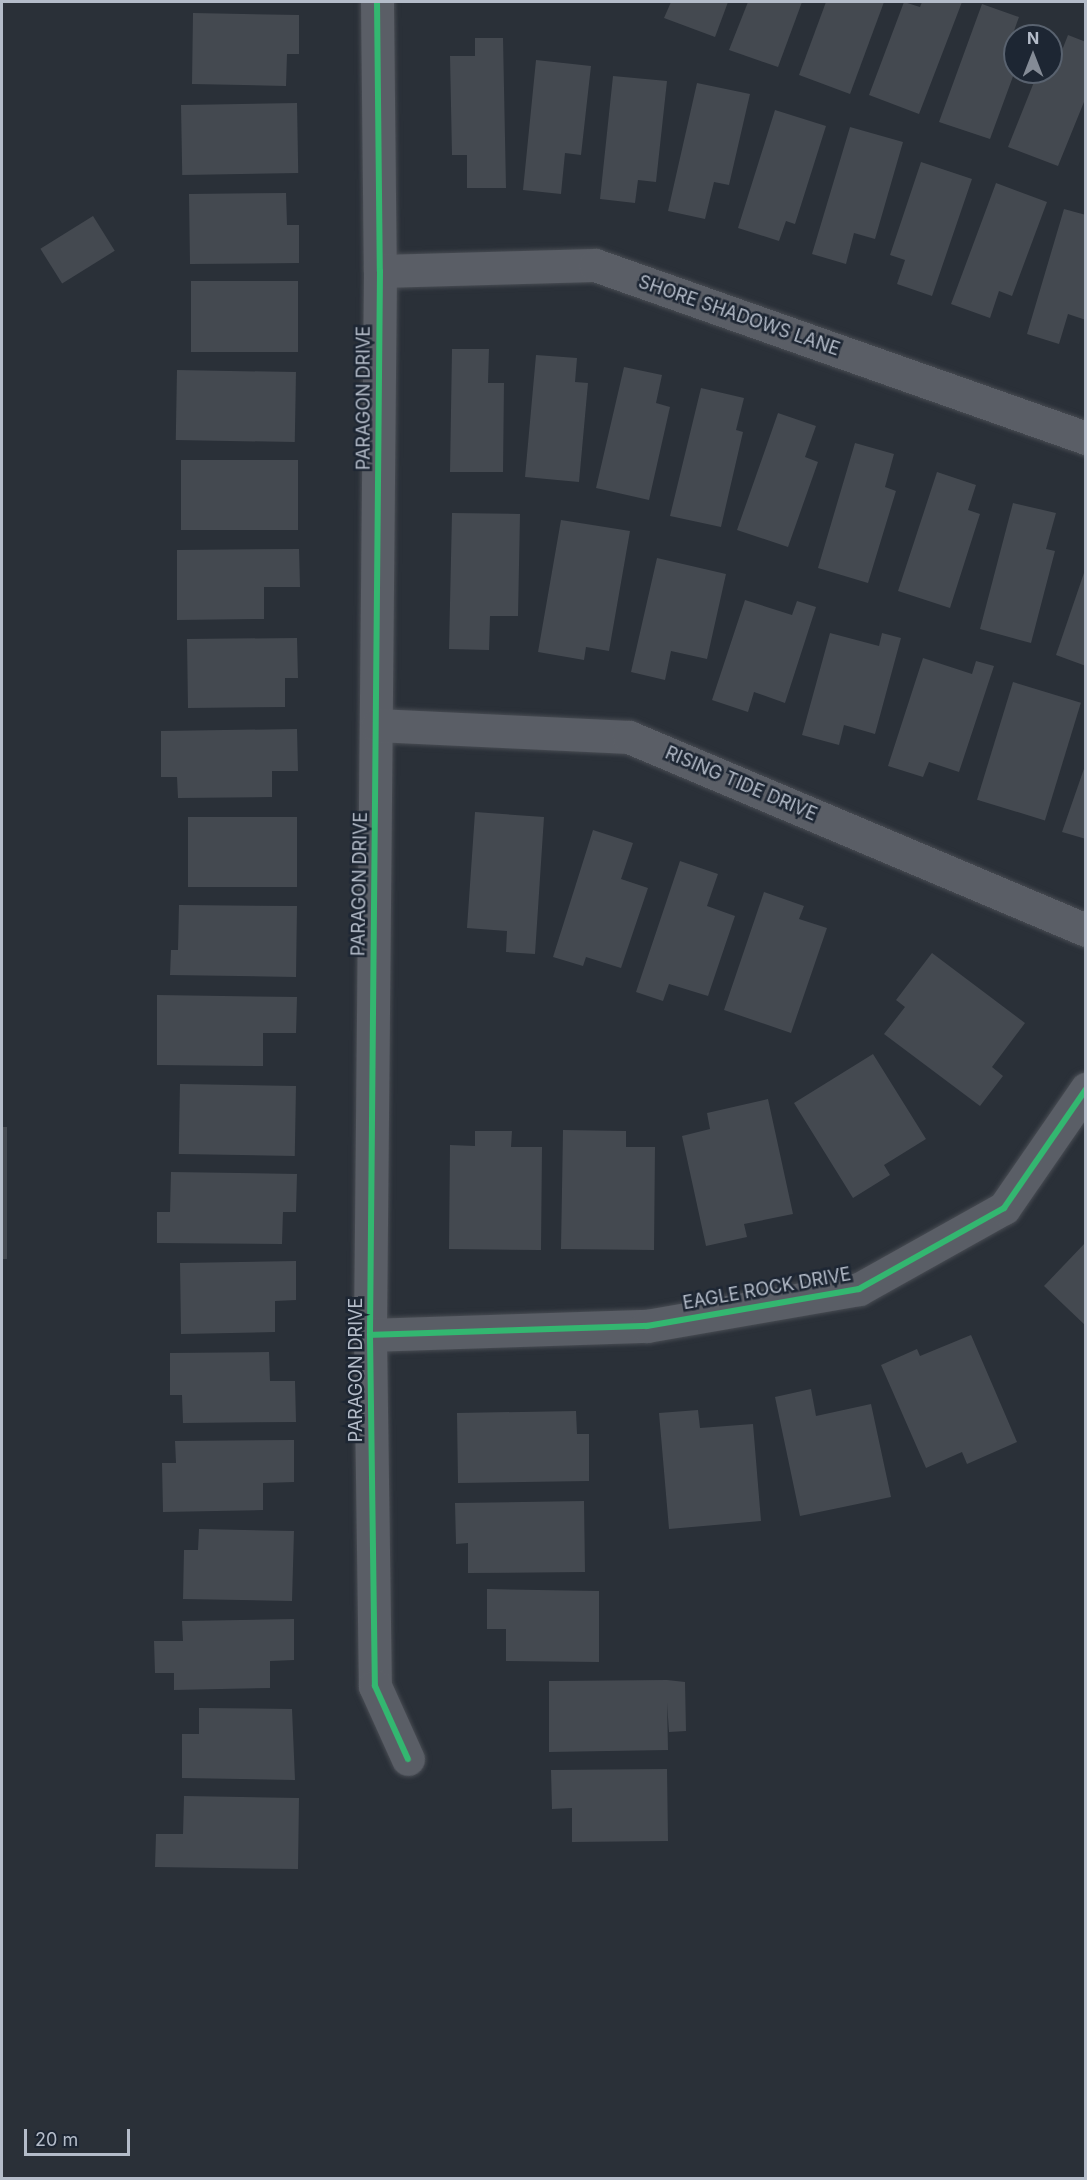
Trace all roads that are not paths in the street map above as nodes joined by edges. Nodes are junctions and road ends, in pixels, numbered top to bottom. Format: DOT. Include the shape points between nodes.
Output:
graph roads {
  1 [pos="376,2"];
  2 [pos="380,271"];
  3 [pos="1086,438"];
  4 [pos="377,725"];
  5 [pos="1086,930"];
  6 [pos="1086,1089"];
  7 [pos="370,1335"];
  8 [pos="408,1759"];
  1 -- 2 [label="street, PARAGON DRIVE"];
  2 -- 3 [label="street, SHORE SHADOWS LANE" via="596,266"];
  2 -- 4 [label="street, PARAGON DRIVE"];
  4 -- 5 [label="street, RISING TIDE DRIVE" via="629,737"];
  4 -- 7 [label="street, PARAGON DRIVE"];
  6 -- 7 [label="street, EAGLE ROCK DRIVE" via="1004,1208 860,1289 647,1326"];
  7 -- 8 [label="street, PARAGON DRIVE" via="375,1686"];
}
